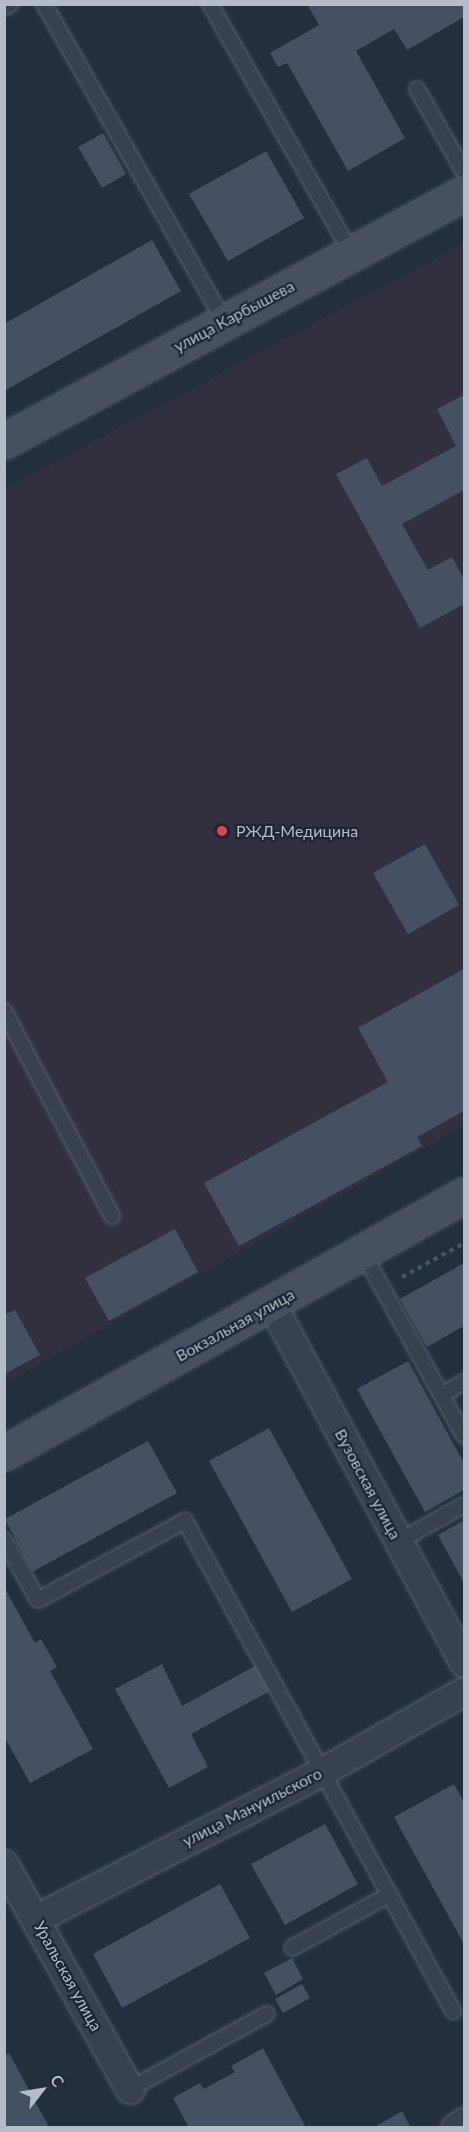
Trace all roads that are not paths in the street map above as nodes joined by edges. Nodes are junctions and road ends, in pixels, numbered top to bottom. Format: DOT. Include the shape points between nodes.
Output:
graph roads {
  1 [pos="11,4"];
  2 [pos="44,4"];
  3 [pos="210,4"];
  4 [pos="4,8"];
  5 [pos="417,89"];
  6 [pos="465,172"];
  7 [pos="465,193"];
  8 [pos="352,254"];
  9 [pos="225,321"];
  10 [pos="4,441"];
  11 [pos="4,1011"];
  12 [pos="465,1195"];
  13 [pos="112,1216"];
  14 [pos="363,1253"];
  15 [pos="272,1305"];
  16 [pos="465,1382"];
  17 [pos="442,1395"];
  18 [pos="465,1436"];
  19 [pos="4,1453"];
  20 [pos="465,1505"];
  21 [pos="4,1540"];
  22 [pos="399,1541"];
  23 [pos="464,1661"];
  24 [pos="465,1691"];
  25 [pos="321,1772"];
  26 [pos="4,1864"];
  27 [pos="389,1895"];
  28 [pos="37,1918"];
  29 [pos="292,1948"];
  30 [pos="453,2011"];
  31 [pos="267,2014"];
  32 [pos="130,2090"];
  33 [pos="465,2122"];
  34 [pos="455,2127"];
  1 -- 4 [label="lane"];
  2 -- 9 [label="lane"];
  3 -- 8 [label="lane"];
  5 -- 6 [label="lane"];
  7 -- 8 [label="street, улица Карбышева"];
  8 -- 9 [label="street, улица Карбышева"];
  9 -- 10 [label="street, улица Карбышева"];
  11 -- 13 [label="lane"];
  12 -- 14 [label="street, Вокзальная улица"];
  14 -- 15 [label="street, Вокзальная улица"];
  14 -- 17 [label="lane"];
  15 -- 19 [label="street, Вокзальная улица"];
  15 -- 22 [label="street, Вузовская улица"];
  16 -- 17 [label="lane"];
  17 -- 18 [label="lane"];
  20 -- 22 [label="lane"];
  21 -- 25 [label="lane" via="38,1600 185,1521"];
  22 -- 23 [label="street, Вузовская улица"];
  24 -- 25 [label="street, улица Мануильского"];
  25 -- 27 [label="lane"];
  25 -- 28 [label="street, улица Мануильского"];
  26 -- 28 [label="street, Уральская улица"];
  27 -- 29 [label="lane"];
  27 -- 30 [label="lane"];
  28 -- 32 [label="street, Уральская улица"];
  31 -- 32 [label="lane"];
  33 -- 34 [label="street"];
}
